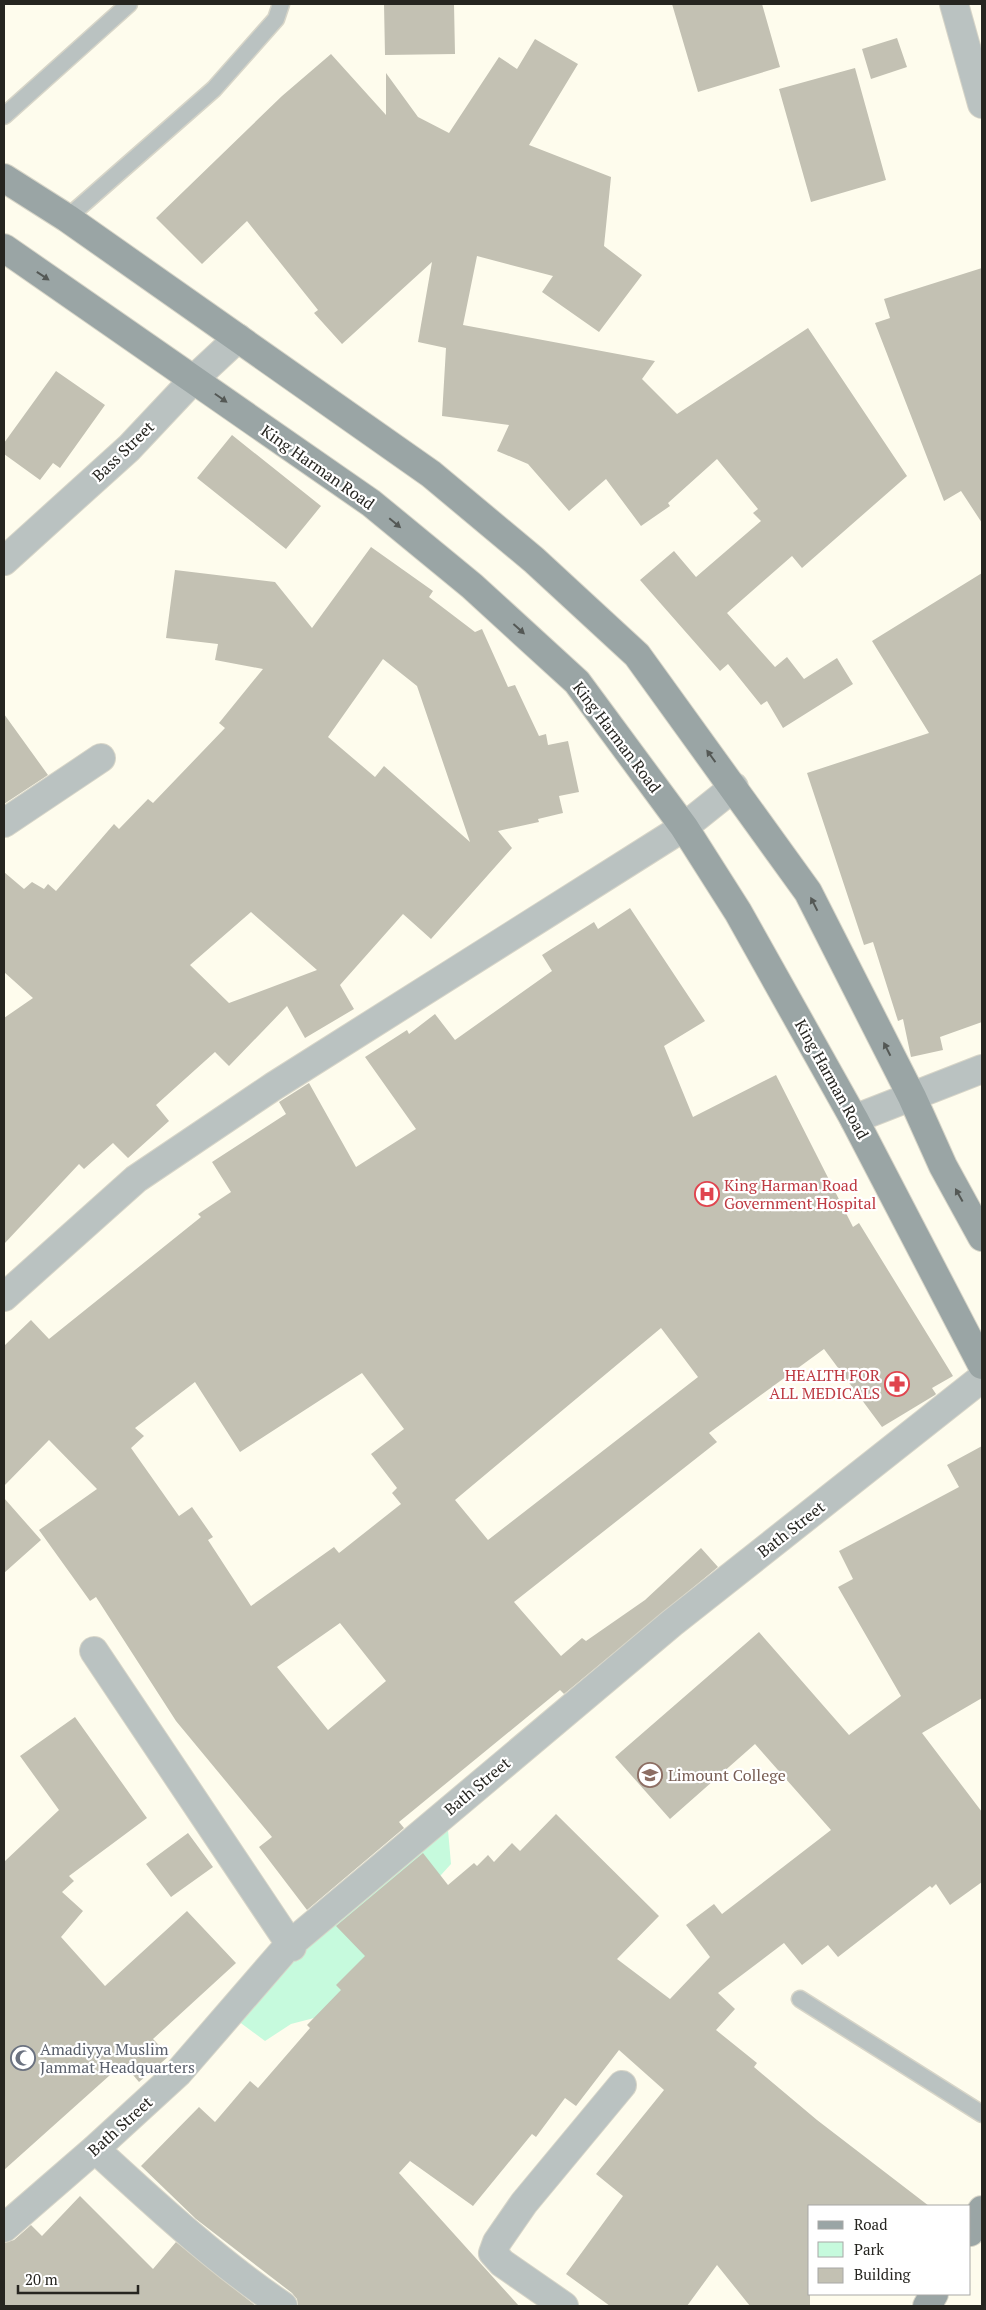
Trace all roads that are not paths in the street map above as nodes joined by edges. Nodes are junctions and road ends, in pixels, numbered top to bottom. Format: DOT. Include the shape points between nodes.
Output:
graph roads {
  1 [pos="129,4"];
  2 [pos="281,4"];
  3 [pos="954,4"];
  4 [pos="982,104"];
  5 [pos="4,116"];
  6 [pos="4,178"];
  7 [pos="68,218"];
  8 [pos="4,248"];
  9 [pos="238,338"];
  10 [pos="194,379"];
  11 [pos="4,560"];
  12 [pos="101,758"];
  13 [pos="734,787"];
  14 [pos="4,823"];
  15 [pos="684,826"];
  16 [pos="982,1069"];
  17 [pos="912,1097"];
  18 [pos="854,1120"];
  19 [pos="982,1237"];
  20 [pos="4,1297"];
  21 [pos="982,1365"];
  22 [pos="982,1378"];
  23 [pos="94,1651"];
  24 [pos="288,1946"];
  25 [pos="800,1999"];
  26 [pos="622,2085"];
  27 [pos="982,2114"];
  28 [pos="95,2149"];
  29 [pos="982,2210"];
  30 [pos="4,2228"];
  31 [pos="971,2230"];
  32 [pos="933,2295"];
  33 [pos="283,2306"];
  34 [pos="564,2306"];
  35 [pos="926,2306"];
  1 -- 5 [label="lane"];
  2 -- 7 [label="lane" via="276,18 214,89"];
  3 -- 4 [label="street"];
  6 -- 7 [label="main road"];
  7 -- 9 [label="main road"];
  8 -- 10 [label="main road, King Harman Road, one-way"];
  9 -- 10 [label="street, Bass Street"];
  13 -- 9 [label="main road, one-way" via="637,655 534,560 432,474"];
  10 -- 11 [label="street, Bass Street" via="129,448"];
  10 -- 15 [label="main road, King Harman Road, one-way" via="371,503 472,586 577,682"];
  12 -- 14 [label="street"];
  13 -- 15 [label="street"];
  17 -- 13 [label="main road, one-way" via="808,892"];
  15 -- 18 [label="main road, King Harman Road" via="738,912"];
  15 -- 20 [label="street" via="274,1086 136,1179"];
  16 -- 17 [label="street"];
  17 -- 18 [label="street"];
  19 -- 17 [label="main road, one-way" via="942,1166"];
  18 -- 21 [label="main road, King Harman Road"];
  22 -- 24 [label="street, Bath Street" via="672,1623"];
  23 -- 24 [label="street" via="292,1947"];
  24 -- 28 [label="street, Bath Street" via="178,2073"];
  25 -- 27 [label="lane"];
  26 -- 34 [label="street" via="524,2203 493,2253 502,2263"];
  28 -- 30 [label="street, Bath Street"];
  28 -- 33 [label="street" via="170,2218"];
  29 -- 31 [label="main road"];
  32 -- 35 [label="main road"];
}
